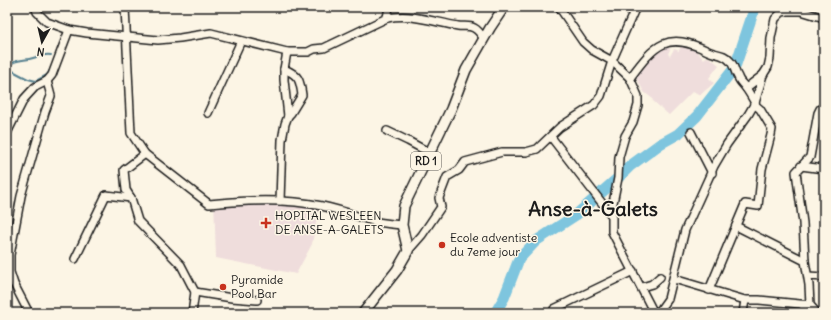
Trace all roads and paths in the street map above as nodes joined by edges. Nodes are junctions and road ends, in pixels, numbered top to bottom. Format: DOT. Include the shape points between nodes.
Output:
graph roads {
  1 [pos="35,7"];
  2 [pos="125,7"];
  3 [pos="389,7"];
  4 [pos="504,7"];
  5 [pos="559,7"];
  6 [pos="627,7"];
  7 [pos="636,8"];
  8 [pos="387,18"];
  9 [pos="824,18"];
  10 [pos="69,30"];
  11 [pos="126,38"];
  12 [pos="484,39"];
  13 [pos="242,41"];
  14 [pos="287,52"];
  15 [pos="612,61"];
  16 [pos="284,68"];
  17 [pos="763,75"];
  18 [pos="630,78"];
  19 [pos="47,81"];
  20 [pos="746,88"];
  21 [pos="754,104"];
  22 [pos="824,106"];
  23 [pos="208,112"];
  24 [pos="288,116"];
  25 [pos="387,131"];
  26 [pos="7,132"];
  27 [pos="691,132"];
  28 [pos="551,137"];
  29 [pos="430,153"];
  30 [pos="145,154"];
  31 [pos="801,166"];
  32 [pos="824,169"];
  33 [pos="712,173"];
  34 [pos="132,198"];
  35 [pos="280,201"];
  36 [pos="612,216"];
  37 [pos="402,225"];
  38 [pos="736,226"];
  39 [pos="408,251"];
  40 [pos="75,259"];
  41 [pos="805,261"];
  42 [pos="9,262"];
  43 [pos="633,270"];
  44 [pos="808,276"];
  45 [pos="660,277"];
  46 [pos="824,277"];
  47 [pos="674,279"];
  48 [pos="10,284"];
  49 [pos="642,287"];
  50 [pos="709,290"];
  51 [pos="196,292"];
  52 [pos="257,300"];
  53 [pos="744,300"];
  54 [pos="807,305"];
  55 [pos="29,313"];
  56 [pos="192,313"];
  57 [pos="363,313"];
  58 [pos="554,313"];
  59 [pos="654,313"];
  60 [pos="658,313"];
  61 [pos="743,313"];
  62 [pos="803,313"];
  63 [pos="817,313"];
  1 -- 10 [label="street" via="47,22"];
  2 -- 11 [label="street"];
  3 -- 8 [label="street"];
  4 -- 12 [label="main road, RD 1"];
  5 -- 15 [label="street" via="583,42"];
  6 -- 7 [label="street"];
  7 -- 15 [label="street"];
  8 -- 12 [label="street" via="415,17 460,27 470,26"];
  8 -- 14 [label="street" via="324,48 308,52"];
  9 -- 17 [label="street" via="801,11 782,12 775,19 770,58"];
  10 -- 11 [label="street"];
  10 -- 19 [label="street" via="52,75"];
  11 -- 13 [label="street" via="158,40 211,33"];
  11 -- 30 [label="street" via="131,133"];
  12 -- 29 [label="main road, RD 1" via="466,70"];
  13 -- 14 [label="street"];
  13 -- 23 [label="street"];
  14 -- 16 [label="street"];
  15 -- 18 [label="street"];
  15 -- 28 [label="street" via="600,96 594,104 560,127"];
  16 -- 24 [label="street"];
  16 -- 24 [label="street" via="298,77 302,95"];
  17 -- 20 [label="street"];
  17 -- 21 [label="street"];
  18 -- 20 [label="street" via="650,52 658,46 672,41 684,42 728,58 735,67 737,77"];
  18 -- 36 [label="street" via="638,96 638,105 619,157"];
  19 -- 26 [label="street" via="35,87 24,99"];
  19 -- 42 [label="street" via="51,96 21,196"];
  20 -- 21 [label="street"];
  21 -- 33 [label="street" via="727,144"];
  21 -- 38 [label="street" via="772,129 772,135 762,169 758,206 744,204"];
  22 -- 31 [label="street" via="818,113 810,156"];
  24 -- 35 [label="street" via="282,140"];
  25 -- 29 [label="street"];
  27 -- 33 [label="street"];
  28 -- 36 [label="street"];
  28 -- 39 [label="street" via="537,149 526,152 502,152 465,162 447,177 439,198 441,207"];
  29 -- 37 [label="main road, RD 1" via="404,206"];
  30 -- 34 [label="street" via="124,170 126,190"];
  30 -- 35 [label="street" via="209,204 248,200"];
  31 -- 32 [label="street"];
  31 -- 41 [label="street" via="796,172"];
  33 -- 47 [label="street" via="685,230"];
  34 -- 40 [label="street" via="106,195"];
  34 -- 51 [label="street" via="138,221 181,265"];
  35 -- 37 [label="street" via="320,205 367,220"];
  36 -- 43 [label="street" via="612,232"];
  37 -- 39 [label="main road, RD 1"];
  38 -- 41 [label="street"];
  38 -- 50 [label="street"];
  39 -- 57 [label="main road" via="397,270"];
  41 -- 44 [label="street"];
  42 -- 48 [label="street"];
  43 -- 49 [label="street"];
  43 -- 58 [label="street" via="554,309"];
  44 -- 46 [label="street"];
  44 -- 54 [label="street"];
  45 -- 49 [label="street" via="652,284"];
  47 -- 50 [label="street"];
  47 -- 60 [label="street" via="668,299"];
  48 -- 55 [label="street"];
  49 -- 59 [label="street"];
  50 -- 53 [label="street"];
  51 -- 52 [label="street"];
  51 -- 56 [label="street"];
  53 -- 54 [label="street"];
  53 -- 61 [label="street"];
  54 -- 62 [label="street"];
  54 -- 63 [label="street"];
}
